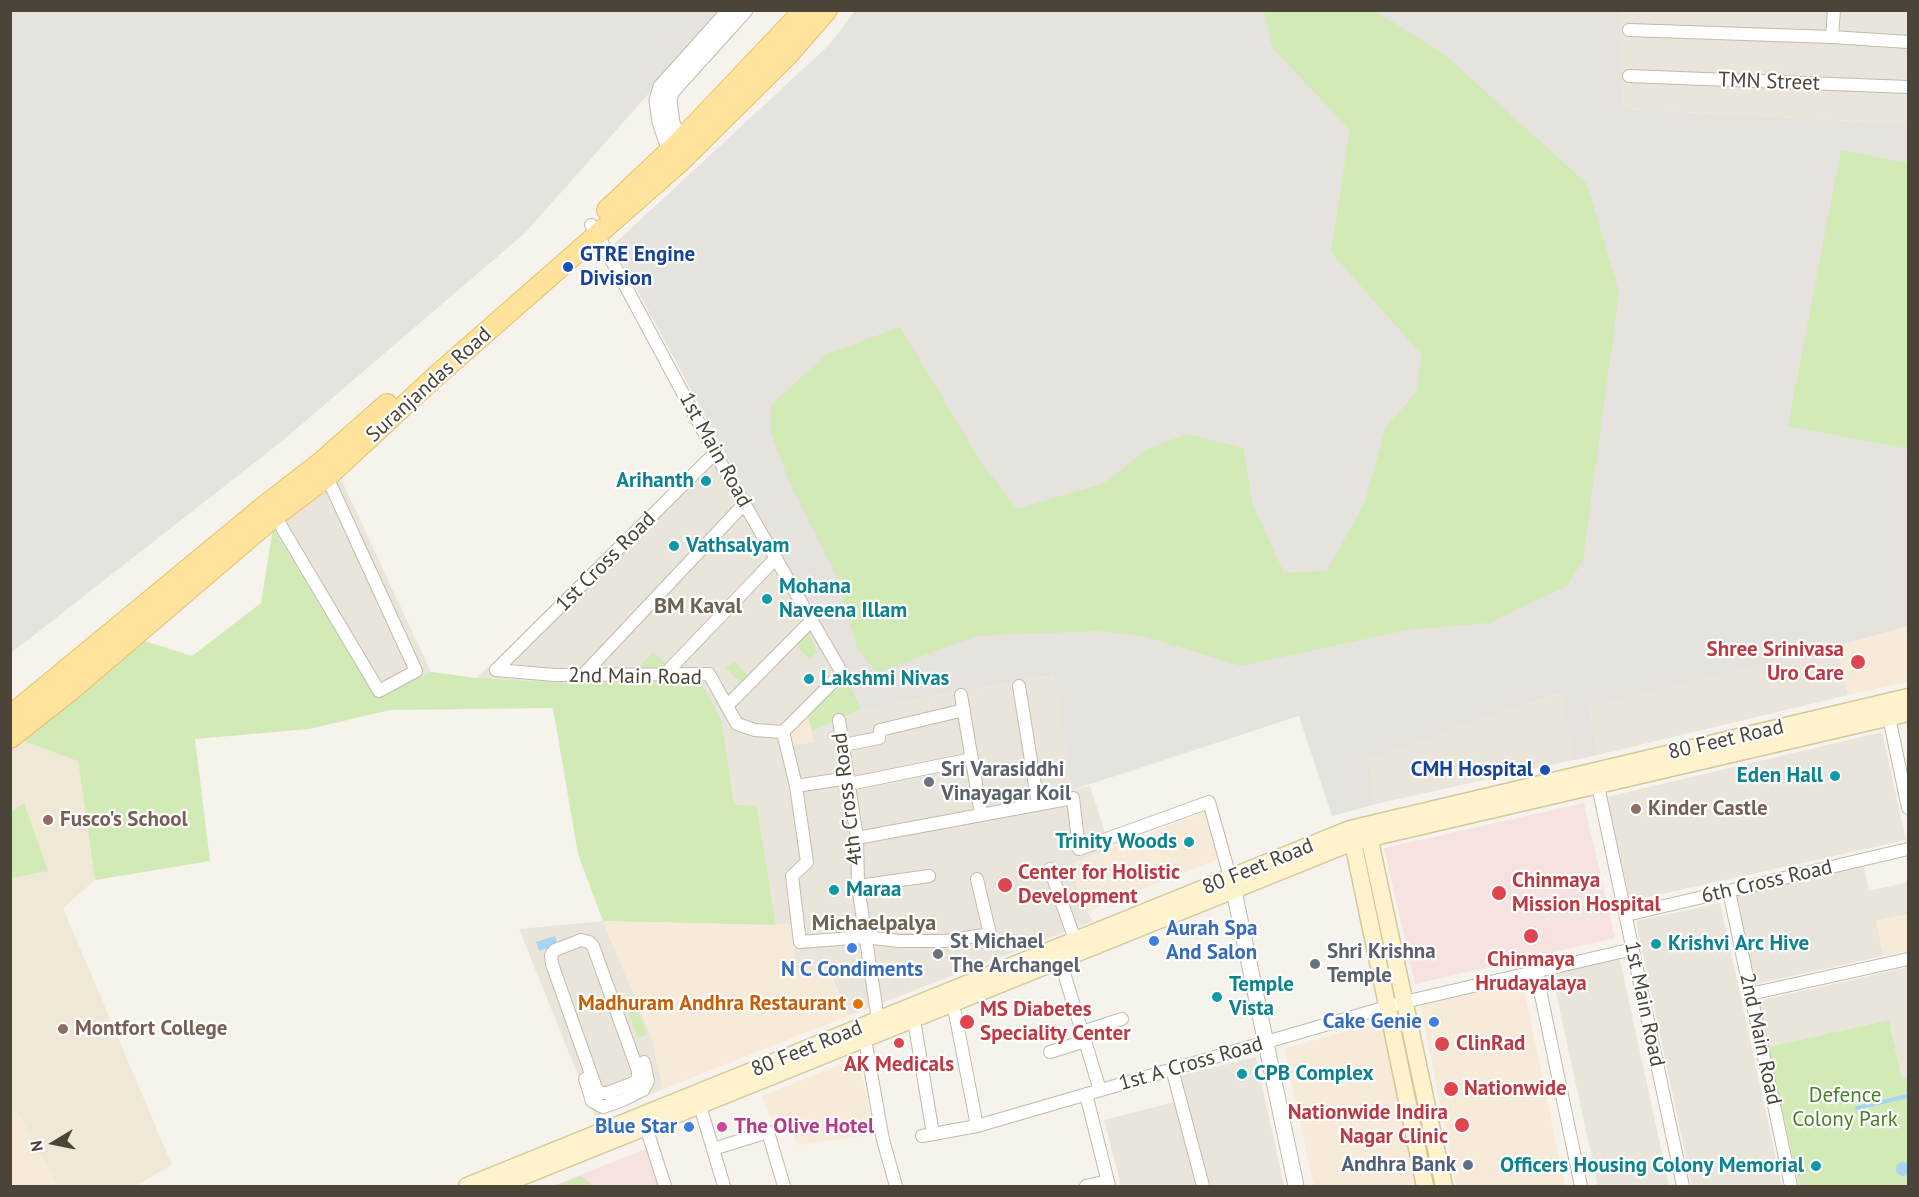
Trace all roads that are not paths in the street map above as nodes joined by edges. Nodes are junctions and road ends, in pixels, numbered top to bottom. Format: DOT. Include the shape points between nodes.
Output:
graph roads {
  1 [pos="730,10"];
  2 [pos="745,10"];
  3 [pos="804,10"];
  4 [pos="827,10"];
  5 [pos="1834,10"];
  6 [pos="1629,30"];
  7 [pos="1832,37"];
  8 [pos="1908,42"];
  9 [pos="1629,76"];
  10 [pos="1908,87"];
  11 [pos="679,152"];
  12 [pos="594,230"];
  13 [pos="715,453"];
  14 [pos="327,477"];
  15 [pos="744,503"];
  16 [pos="275,516"];
  17 [pos="776,558"];
  18 [pos="811,621"];
  19 [pos="496,670"];
  20 [pos="665,674"];
  21 [pos="583,675"];
  22 [pos="1018,686"];
  23 [pos="961,695"];
  24 [pos="1908,697"];
  25 [pos="727,706"];
  26 [pos="964,710"];
  27 [pos="1908,712"];
  28 [pos="10,716"];
  29 [pos="1889,717"];
  30 [pos="839,720"];
  31 [pos="783,732"];
  32 [pos="10,738"];
  33 [pos="843,745"];
  34 [pos="972,759"];
  35 [pos="849,781"];
  36 [pos="796,786"];
  37 [pos="1598,786"];
  38 [pos="1496,801"];
  39 [pos="1038,804"];
  40 [pos="1908,808"];
  41 [pos="981,814"];
  42 [pos="1360,833"];
  43 [pos="857,838"];
  44 [pos="1908,849"];
  45 [pos="1050,869"];
  46 [pos="929,876"];
  47 [pos="977,879"];
  48 [pos="1233,884"];
  49 [pos="858,886"];
  50 [pos="1729,891"];
  51 [pos="1626,915"];
  52 [pos="865,937"];
  53 [pos="1076,940"];
  54 [pos="1633,949"];
  55 [pos="1060,960"];
  56 [pos="1908,960"];
  57 [pos="1536,971"];
  58 [pos="1750,994"];
  59 [pos="1396,1004"];
  60 [pos="955,1013"];
  61 [pos="1122,1019"];
  62 [pos="878,1020"];
  63 [pos="914,1020"];
  64 [pos="1084,1036"];
  65 [pos="865,1040"];
  66 [pos="1266,1042"];
  67 [pos="1050,1052"];
  68 [pos="644,1062"];
  69 [pos="1172,1069"];
  70 [pos="585,1077"];
  71 [pos="1100,1090"];
  72 [pos="622,1094"];
  73 [pos="1086,1094"];
  74 [pos="698,1100"];
  75 [pos="637,1122"];
  76 [pos="977,1126"];
  77 [pos="713,1149"];
  78 [pos="1108,1184"];
  79 [pos="467,1186"];
  80 [pos="499,1186"];
  81 [pos="665,1186"];
  82 [pos="724,1186"];
  83 [pos="784,1186"];
  84 [pos="896,1186"];
  85 [pos="1086,1186"];
  86 [pos="1203,1186"];
  87 [pos="1296,1186"];
  88 [pos="1425,1186"];
  89 [pos="1444,1186"];
  90 [pos="1581,1186"];
  91 [pos="1683,1186"];
  92 [pos="1791,1186"];
  1 -- 11 [label="street" via="661,87 657,100 663,133"];
  2 -- 11 [label="street" via="671,92 669,108"];
  3 -- 11 [label="main road, Suranjandas Road"];
  4 -- 11 [label="main road, Suranjandas Road" via="788,55"];
  5 -- 7 [label="street"];
  6 -- 7 [label="street"];
  7 -- 8 [label="street"];
  9 -- 10 [label="street, TMN Street"];
  11 -- 12 [label="main road, Suranjandas Road"];
  12 -- 13 [label="street, 1st Main Road"];
  12 -- 14 [label="main road, Suranjandas Road"];
  12 -- 28 [label="main road, Suranjandas Road" via="320,463"];
  13 -- 15 [label="street, 1st Main Road"];
  13 -- 19 [label="street, 1st Cross Road"];
  14 -- 16 [label="main road, Suranjandas Road"];
  14 -- 16 [label="street" via="416,671 379,691"];
  15 -- 17 [label="street, 1st Main Road"];
  15 -- 21 [label="street"];
  16 -- 32 [label="main road, Suranjandas Road"];
  17 -- 18 [label="street, 1st Main Road"];
  17 -- 20 [label="street"];
  18 -- 25 [label="street"];
  18 -- 31 [label="street, 1st Main Road" via="842,673"];
  19 -- 21 [label="street, 2nd Main Road"];
  20 -- 21 [label="street, 2nd Main Road"];
  20 -- 25 [label="street, 2nd Main Road" via="709,675"];
  22 -- 39 [label="street"];
  23 -- 26 [label="street"];
  24 -- 38 [label="main road, 80 Feet Road"];
  25 -- 31 [label="street, 2nd Main Road" via="737,724"];
  26 -- 33 [label="street" via="880,730 879,738"];
  26 -- 34 [label="street"];
  27 -- 29 [label="main road, 80 Feet Road"];
  29 -- 37 [label="main road, 80 Feet Road"];
  29 -- 40 [label="street"];
  30 -- 33 [label="street, 4th Cross Road"];
  31 -- 36 [label="street"];
  33 -- 35 [label="street, 4th Cross Road"];
  34 -- 35 [label="street"];
  34 -- 41 [label="street"];
  35 -- 36 [label="street"];
  35 -- 43 [label="street, 4th Cross Road"];
  36 -- 52 [label="street" via="807,862 792,876 800,942"];
  37 -- 38 [label="main road, 80 Feet Road"];
  37 -- 51 [label="street, 1st Main Road"];
  38 -- 42 [label="main road, 80 Feet Road"];
  39 -- 41 [label="street"];
  39 -- 48 [label="street" via="1073,798 1079,849 1209,802"];
  41 -- 43 [label="street"];
  42 -- 48 [label="main road, 80 Feet Road"];
  42 -- 59 [label="main road"];
  43 -- 49 [label="street, 4th Cross Road"];
  44 -- 50 [label="street, 6th Cross Road"];
  45 -- 53 [label="street"];
  46 -- 49 [label="street"];
  47 -- 52 [label="street" via="990,934 945,941"];
  48 -- 53 [label="main road, 80 Feet Road"];
  48 -- 55 [label="main road, 80 Feet Road"];
  48 -- 66 [label="street"];
  49 -- 52 [label="street, 4th Cross Road"];
  50 -- 51 [label="street, 6th Cross Road"];
  50 -- 58 [label="street, 2nd Main Road"];
  51 -- 54 [label="street, 1st Main Road"];
  52 -- 62 [label="street, 4th Cross Road"];
  53 -- 62 [label="main road, 80 Feet Road"];
  54 -- 57 [label="street"];
  54 -- 91 [label="street, 1st Main Road"];
  55 -- 63 [label="main road, 80 Feet Road"];
  55 -- 64 [label="street"];
  56 -- 58 [label="street"];
  57 -- 59 [label="street"];
  57 -- 90 [label="street"];
  58 -- 92 [label="street, 2nd Main Road"];
  59 -- 66 [label="street, 1st A Cross Road"];
  59 -- 88 [label="main road"];
  59 -- 89 [label="main road"];
  60 -- 76 [label="street"];
  61 -- 64 [label="street"];
  62 -- 74 [label="main road, 80 Feet Road"];
  63 -- 65 [label="main road, 80 Feet Road"];
  63 -- 76 [label="street, 1st A Cross Road" via="927,1135"];
  64 -- 67 [label="street"];
  64 -- 71 [label="street"];
  65 -- 74 [label="main road, 80 Feet Road"];
  65 -- 84 [label="street" via="883,1140"];
  66 -- 69 [label="street, 1st A Cross Road"];
  66 -- 87 [label="street"];
  68 -- 72 [label="street" via="647,1084 643,1090"];
  69 -- 71 [label="street, 1st A Cross Road"];
  69 -- 86 [label="street"];
  70 -- 72 [label="street" via="596,1105 603,1107"];
  71 -- 73 [label="street, 1st A Cross Road"];
  72 -- 72 [label="street" via="638,1080 638,1071 593,946 581,940 555,950 552,964 596,1088 600,1093"];
  72 -- 75 [label="street"];
  73 -- 76 [label="street, 1st A Cross Road"];
  73 -- 78 [label="street"];
  74 -- 75 [label="main road, 80 Feet Road"];
  74 -- 77 [label="street"];
  75 -- 79 [label="main road, 80 Feet Road"];
  75 -- 80 [label="main road, 80 Feet Road"];
  75 -- 81 [label="street"];
  77 -- 82 [label="street"];
  77 -- 83 [label="street" via="768,1132"];
  78 -- 85 [label="street"];
}
